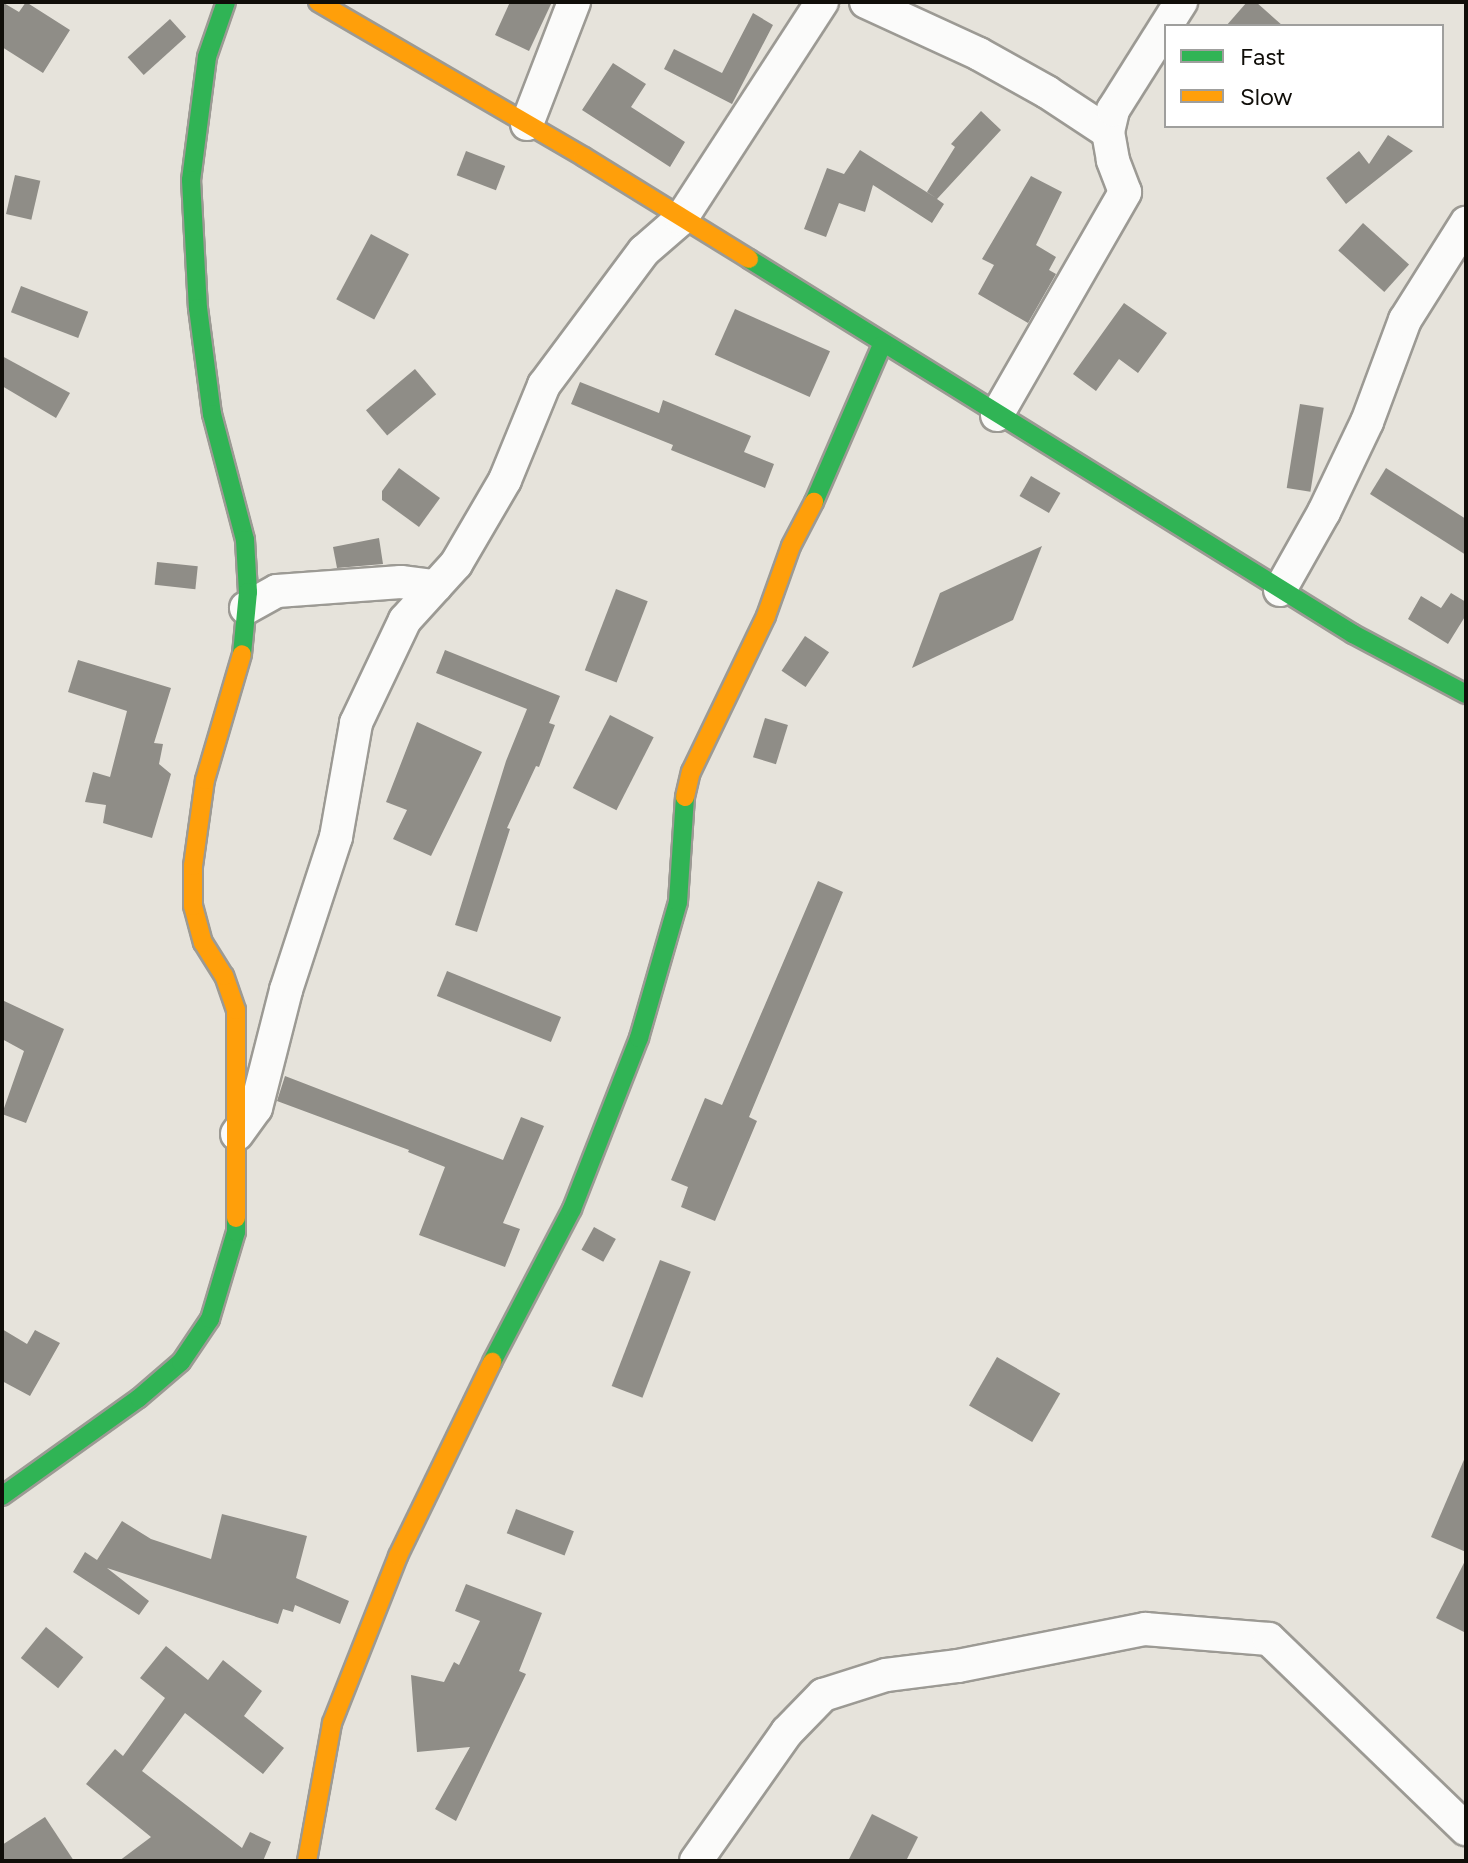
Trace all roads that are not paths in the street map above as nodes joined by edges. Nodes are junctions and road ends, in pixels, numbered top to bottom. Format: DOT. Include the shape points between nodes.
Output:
graph roads {
  1 [pos="226,2"];
  2 [pos="318,2"];
  3 [pos="574,2"];
  4 [pos="822,2"];
  5 [pos="866,2"];
  6 [pos="1181,2"];
  7 [pos="1167,24"];
  8 [pos="1164,29"];
  9 [pos="527,124"];
  10 [pos="1108,132"];
  11 [pos="681,219"];
  12 [pos="1466,223"];
  13 [pos="882,345"];
  14 [pos="997,415"];
  15 [pos="436,586"];
  16 [pos="1280,590"];
  17 [pos="246,608"];
  18 [pos="1466,694"];
  19 [pos="237,1134"];
  20 [pos="2,1496"];
  21 [pos="1466,1829"];
  22 [pos="307,1861"];
  23 [pos="696,1861"];
  1 -- 17 [label="street" via="207,57 191,180 198,308 212,414 245,540"];
  2 -- 9 [label="street"];
  3 -- 9 [label="street"];
  4 -- 11 [label="street"];
  5 -- 10 [label="street" via="979,54"];
  6 -- 7 [label="street"];
  8 -- 10 [label="street" via="1113,110"];
  9 -- 11 [label="street"];
  10 -- 14 [label="street" via="1125,192"];
  11 -- 13 [label="street"];
  11 -- 15 [label="street" via="644,251 544,385 505,480 456,564"];
  12 -- 16 [label="street" via="1405,320 1367,422"];
  13 -- 14 [label="street"];
  13 -- 22 [label="street" via="821,490 791,546 766,616 691,772 685,791 678,902 639,1038 572,1209 470,1403 392,1570 332,1723"];
  14 -- 16 [label="street"];
  15 -- 17 [label="street" via="401,582 277,591"];
  15 -- 19 [label="street" via="405,620 356,723 336,837 286,990 256,1108"];
  16 -- 18 [label="street"];
  17 -- 19 [label="street" via="241,665 205,780 193,866 193,906 203,943 224,976 236,1010"];
  19 -- 20 [label="street" via="236,1232 210,1319 181,1362 139,1398"];
  21 -- 23 [label="street" via="1269,1639 1145,1629 886,1675 823,1695 787,1732"];
}
